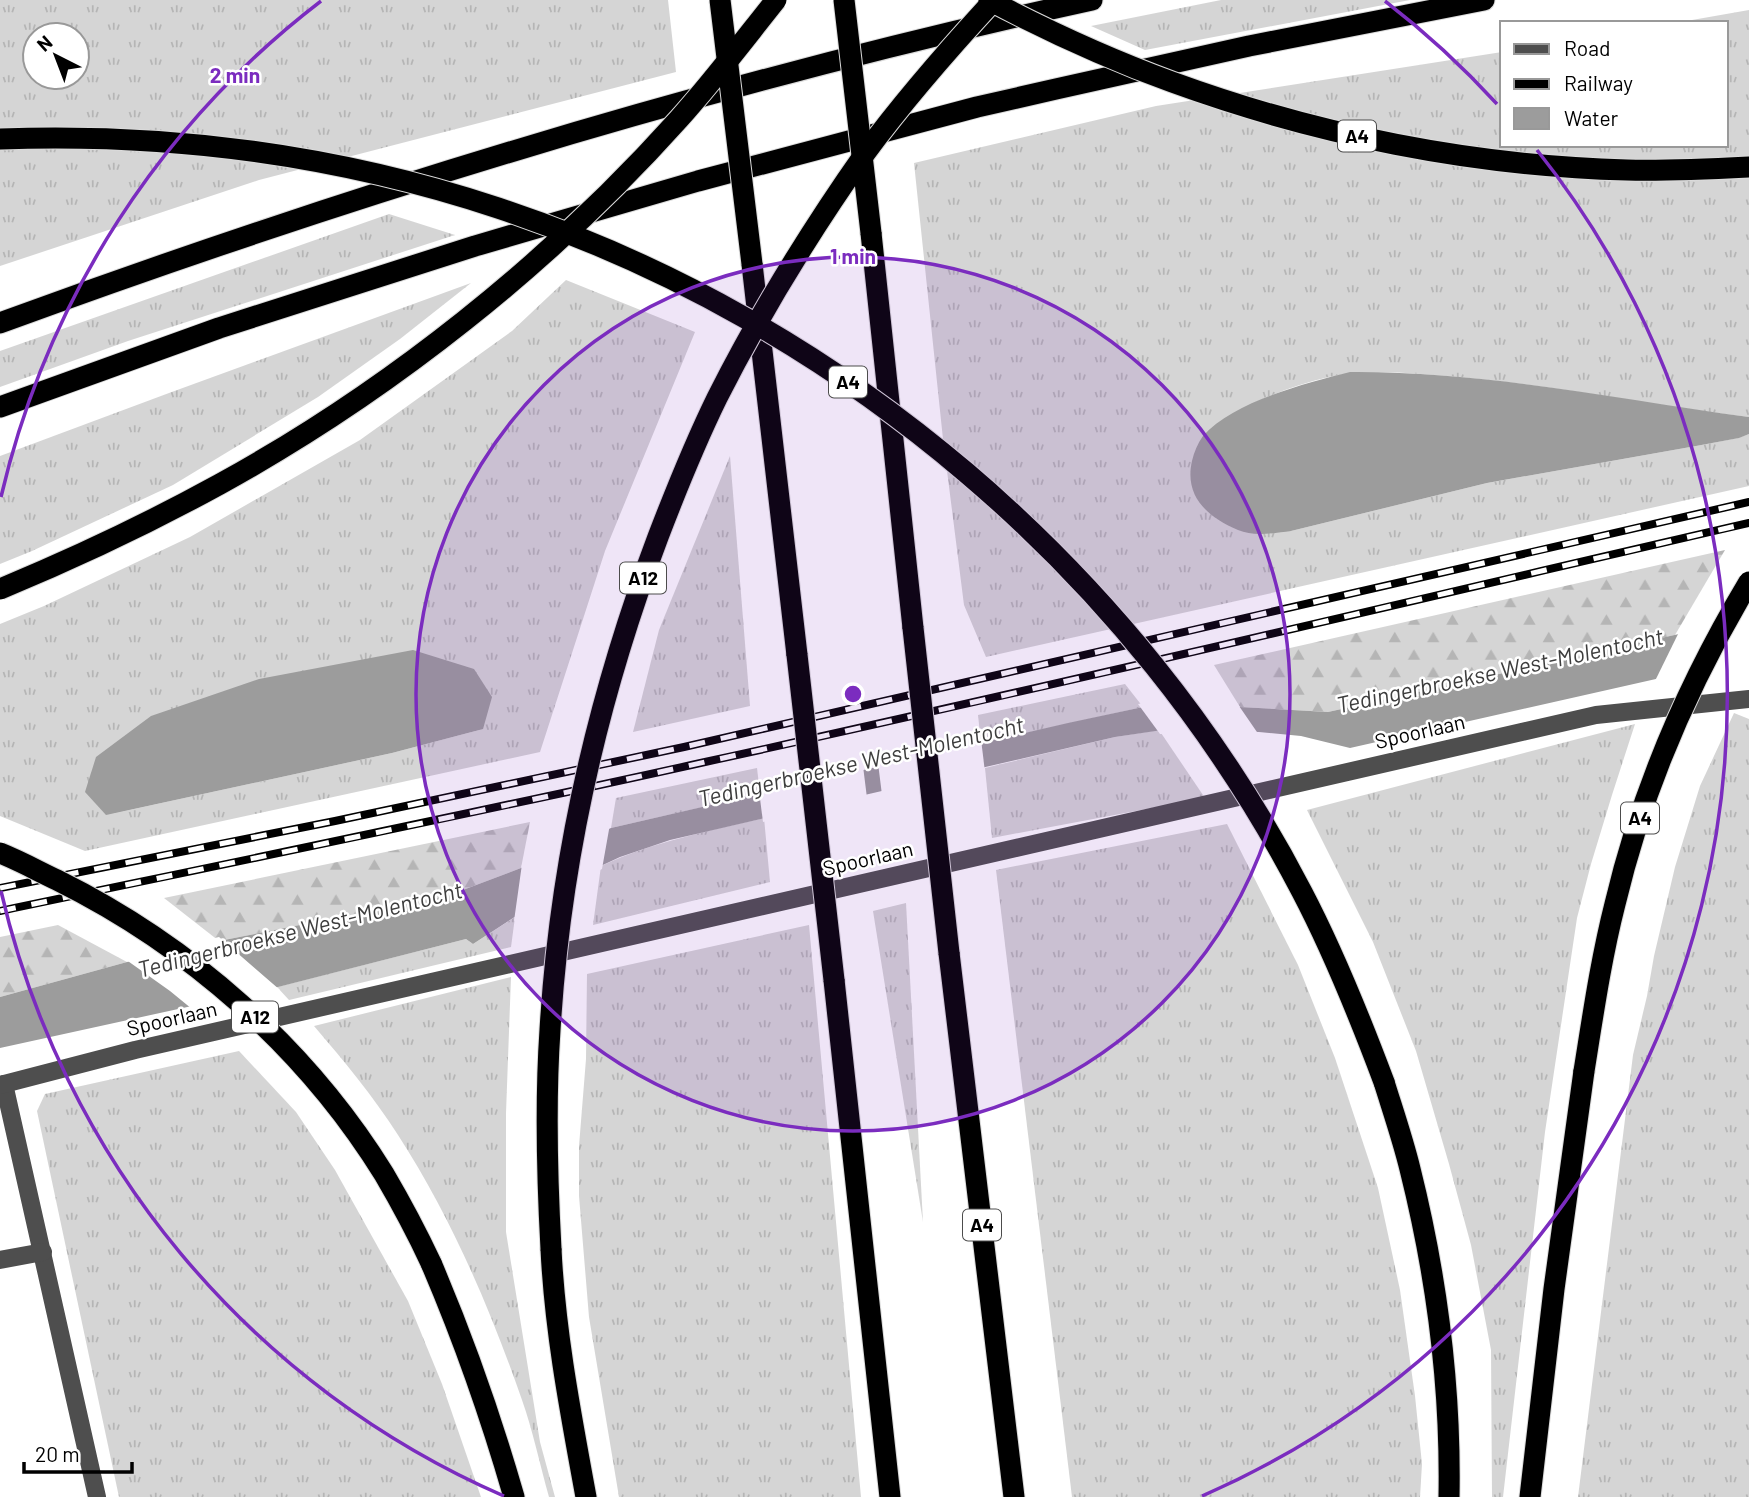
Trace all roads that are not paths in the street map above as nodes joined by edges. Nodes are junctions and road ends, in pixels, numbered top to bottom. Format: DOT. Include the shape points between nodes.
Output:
graph roads {
  1 [pos="720,0"];
  2 [pos="776,0"];
  3 [pos="844,0"];
  4 [pos="991,0"];
  5 [pos="1092,0"];
  6 [pos="1484,0"];
  7 [pos="0,139"];
  8 [pos="1749,167"];
  9 [pos="0,323"];
  10 [pos="0,407"];
  11 [pos="1749,582"];
  12 [pos="0,589"];
  13 [pos="1749,699"];
  14 [pos="0,853"];
  15 [pos="2,1084"];
  16 [pos="43,1252"];
  17 [pos="0,1261"];
  18 [pos="97,1497"];
  19 [pos="514,1497"];
  20 [pos="586,1497"];
  21 [pos="890,1497"];
  22 [pos="1014,1497"];
  23 [pos="1449,1497"];
  24 [pos="1530,1497"];
  1 -- 21 [label="highway, bridge"];
  2 -- 12 [label="highway, bridge" via="631,170 462,323 359,399 220,484"];
  3 -- 22 [label="highway, A4, bridge"];
  4 -- 8 [label="highway, A4, bridge" via="1063,37 1171,82 1294,121 1367,138 1559,166 1627,170"];
  4 -- 20 [label="highway, A12, bridge" via="868,150 785,276 718,398 645,571 597,724 562,907 546,1109 552,1279"];
  5 -- 9 [label="highway" via="855,55 552,139 243,237"];
  6 -- 10 [label="highway" via="1249,46 977,107 698,181 219,328"];
  7 -- 23 [label="highway, A4, bridge" via="113,139 281,156 450,194 534,221 655,272 737,314 838,376 926,439 1030,529 1117,621 1179,698 1239,784 1302,892 1336,964 1384,1082 1425,1234 1445,1364"];
  11 -- 24 [label="highway, A4, bridge" via="1710,648 1664,750 1615,903 1584,1071"];
  13 -- 15 [label="street, Spoorlaan" via="1597,715"];
  14 -- 19 [label="highway, A12, bridge" via="82,892 178,951 264,1026 319,1086 398,1198 431,1263 457,1324"];
  15 -- 16 [label="street"];
  16 -- 17 [label="street"];
  16 -- 18 [label="street"];
}
